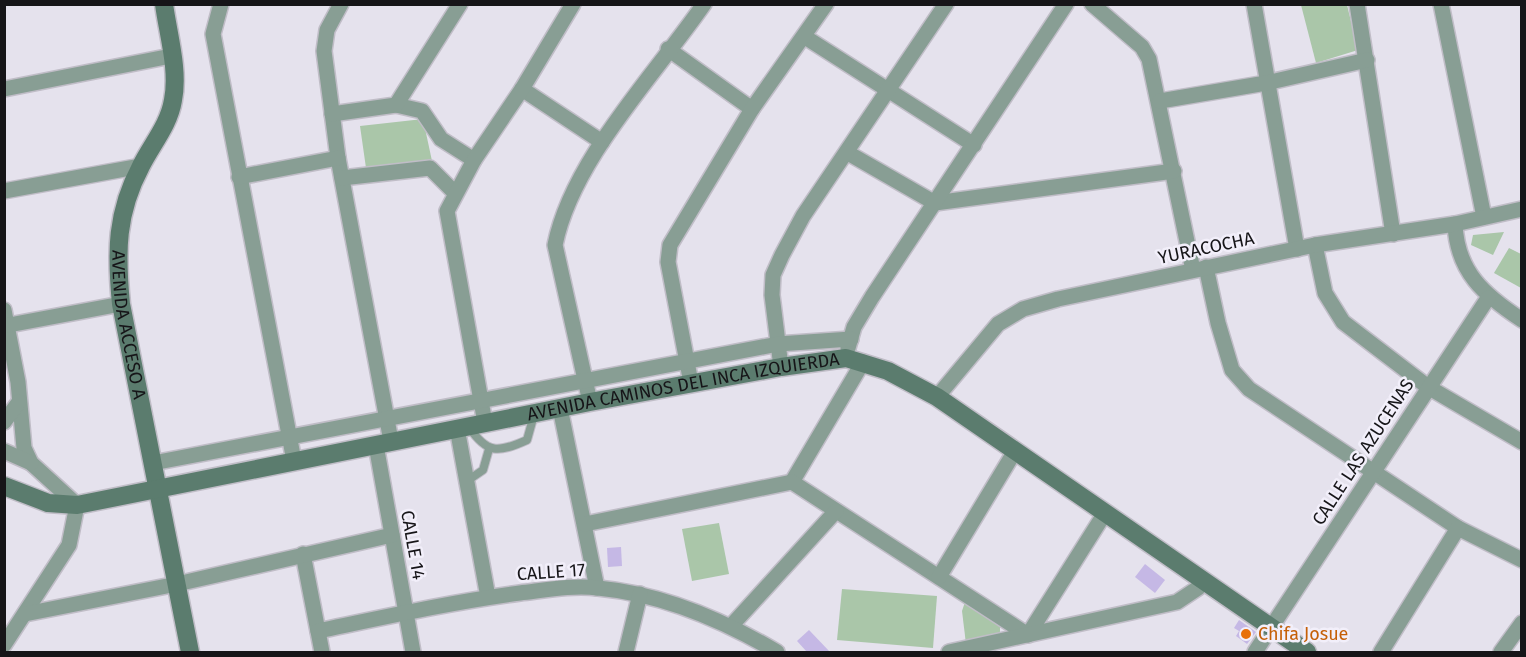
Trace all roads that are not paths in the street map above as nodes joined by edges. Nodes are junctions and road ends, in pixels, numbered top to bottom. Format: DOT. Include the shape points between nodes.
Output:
graph roads {
  1 [pos="164,4"];
  2 [pos="220,4"];
  3 [pos="341,4"];
  4 [pos="460,4"];
  5 [pos="573,4"];
  6 [pos="704,4"];
  7 [pos="946,4"];
  8 [pos="1066,4"];
  9 [pos="1092,4"];
  10 [pos="1254,4"];
  11 [pos="1357,4"];
  12 [pos="1441,4"];
  13 [pos="823,6"];
  14 [pos="805,37"];
  15 [pos="668,50"];
  16 [pos="171,56"];
  17 [pos="1366,60"];
  18 [pos="1266,83"];
  19 [pos="4,89"];
  20 [pos="522,89"];
  21 [pos="887,90"];
  22 [pos="1160,101"];
  23 [pos="396,105"];
  24 [pos="752,108"];
  25 [pos="332,114"];
  26 [pos="602,142"];
  27 [pos="974,145"];
  28 [pos="848,153"];
  29 [pos="338,158"];
  30 [pos="474,160"];
  31 [pos="141,166"];
  32 [pos="1174,171"];
  33 [pos="239,177"];
  34 [pos="342,178"];
  35 [pos="4,191"];
  36 [pos="455,193"];
  37 [pos="935,203"];
  38 [pos="1521,209"];
  39 [pos="1484,217"];
  40 [pos="1455,224"];
  41 [pos="1393,234"];
  42 [pos="1315,245"];
  43 [pos="1298,249"];
  44 [pos="1200,269"];
  45 [pos="1488,298"];
  46 [pos="121,304"];
  47 [pos="4,310"];
  48 [pos="1521,320"];
  49 [pos="9,325"];
  50 [pos="850,339"];
  51 [pos="778,344"];
  52 [pos="854,360"];
  53 [pos="685,361"];
  54 [pos="780,367"];
  55 [pos="585,379"];
  56 [pos="691,383"];
  57 [pos="1428,387"];
  58 [pos="937,398"];
  59 [pos="19,402"];
  60 [pos="481,402"];
  61 [pos="590,402"];
  62 [pos="560,408"];
  63 [pos="534,413"];
  64 [pos="387,418"];
  65 [pos="4,422"];
  66 [pos="470,426"];
  67 [pos="290,439"];
  68 [pos="1521,442"];
  69 [pos="384,443"];
  70 [pos="489,449"];
  71 [pos="4,451"];
  72 [pos="1015,451"];
  73 [pos="294,461"];
  74 [pos="31,463"];
  75 [pos="153,463"];
  76 [pos="1374,472"];
  77 [pos="467,481"];
  78 [pos="792,482"];
  79 [pos="4,486"];
  80 [pos="158,488"];
  81 [pos="77,505"];
  82 [pos="836,511"];
  83 [pos="1105,513"];
  84 [pos="585,524"];
  85 [pos="1458,528"];
  86 [pos="392,535"];
  87 [pos="303,554"];
  88 [pos="1521,560"];
  89 [pos="939,577"];
  90 [pos="1202,581"];
  91 [pos="177,584"];
  92 [pos="597,588"];
  93 [pos="640,594"];
  94 [pos="488,597"];
  95 [pos="406,613"];
  96 [pos="25,614"];
  97 [pos="1521,623"];
  98 [pos="731,626"];
  99 [pos="1271,627"];
  100 [pos="318,631"];
  101 [pos="1028,635"];
  102 [pos="4,645"];
  103 [pos="190,652"];
  104 [pos="322,652"];
  105 [pos="413,652"];
  106 [pos="626,652"];
  107 [pos="777,652"];
  108 [pos="949,652"];
  109 [pos="1255,652"];
  110 [pos="1307,652"];
  111 [pos="1381,652"];
  112 [pos="1501,652"];
  1 -- 16 [label="main road, AVENIDA ACCESO A"];
  2 -- 33 [label="street" via="213,34"];
  3 -- 25 [label="street, CALLE 14" via="327,30 324,51"];
  4 -- 23 [label="street"];
  5 -- 20 [label="street"];
  6 -- 15 [label="street"];
  7 -- 21 [label="street"];
  8 -- 27 [label="street"];
  9 -- 22 [label="street" via="1142,47"];
  10 -- 18 [label="street"];
  11 -- 17 [label="street"];
  12 -- 39 [label="street"];
  13 -- 14 [label="street"];
  14 -- 21 [label="street"];
  14 -- 24 [label="street"];
  15 -- 24 [label="street"];
  15 -- 26 [label="street"];
  16 -- 19 [label="street"];
  16 -- 31 [label="main road, AVENIDA ACCESO A" via="173,100 161,132"];
  17 -- 18 [label="street"];
  17 -- 41 [label="street"];
  18 -- 22 [label="street"];
  18 -- 43 [label="street"];
  20 -- 26 [label="street"];
  20 -- 30 [label="street"];
  21 -- 27 [label="street"];
  21 -- 28 [label="street"];
  22 -- 32 [label="street"];
  23 -- 25 [label="street"];
  23 -- 30 [label="street" via="422,111 441,139"];
  24 -- 53 [label="street" via="670,245 668,262"];
  25 -- 29 [label="street, CALLE 14"];
  26 -- 55 [label="street" via="567,207 555,245"];
  27 -- 37 [label="street"];
  28 -- 37 [label="street"];
  28 -- 51 [label="street" via="803,216 773,275"];
  29 -- 33 [label="street"];
  29 -- 34 [label="street, CALLE 14"];
  30 -- 36 [label="street"];
  31 -- 35 [label="street"];
  31 -- 46 [label="main road, AVENIDA ACCESO A" via="120,220"];
  32 -- 37 [label="street"];
  32 -- 44 [label="street"];
  33 -- 67 [label="street"];
  34 -- 36 [label="street" via="430,168"];
  34 -- 64 [label="street, CALLE 14"];
  36 -- 60 [label="street" via="447,211"];
  37 -- 50 [label="street" via="872,297"];
  38 -- 39 [label="street, YURACOCHA"];
  39 -- 40 [label="street, YURACOCHA"];
  40 -- 41 [label="street, YURACOCHA"];
  40 -- 45 [label="street" via="1461,258"];
  41 -- 42 [label="street, YURACOCHA"];
  42 -- 43 [label="street, YURACOCHA"];
  42 -- 57 [label="street" via="1325,293 1343,322"];
  43 -- 44 [label="street, YURACOCHA"];
  44 -- 58 [label="street, YURACOCHA" via="1023,309 998,324"];
  44 -- 76 [label="street" via="1232,370 1249,389"];
  45 -- 48 [label="street"];
  45 -- 57 [label="street, CALLE LAS AZUCENAS"];
  46 -- 49 [label="street"];
  46 -- 75 [label="main road, AVENIDA ACCESO A"];
  47 -- 49 [label="street"];
  49 -- 59 [label="street"];
  50 -- 51 [label="street"];
  50 -- 52 [label="street"];
  51 -- 53 [label="street"];
  51 -- 54 [label="street"];
  52 -- 54 [label="main road, AVENIDA CAMINOS DEL INCA IZQUIERDA"];
  52 -- 58 [label="main road, AVENIDA CAMINOS DEL INCA IZQUIERDA" via="888,371"];
  52 -- 78 [label="street"];
  53 -- 55 [label="street"];
  53 -- 56 [label="street"];
  54 -- 56 [label="main road, AVENIDA CAMINOS DEL INCA IZQUIERDA"];
  55 -- 60 [label="street"];
  55 -- 61 [label="street"];
  56 -- 61 [label="main road, AVENIDA CAMINOS DEL INCA IZQUIERDA"];
  57 -- 68 [label="street"];
  57 -- 76 [label="street, CALLE LAS AZUCENAS"];
  58 -- 72 [label="main road, AVENIDA CAMINOS DEL INCA IZQUIERDA"];
  59 -- 65 [label="street"];
  59 -- 74 [label="street" via="24,448"];
  60 -- 64 [label="street"];
  60 -- 66 [label="street"];
  61 -- 62 [label="main road, AVENIDA CAMINOS DEL INCA IZQUIERDA"];
  62 -- 63 [label="main road, AVENIDA CAMINOS DEL INCA IZQUIERDA"];
  62 -- 84 [label="street"];
  63 -- 66 [label="main road, AVENIDA CAMINOS DEL INCA IZQUIERDA"];
  63 -- 70 [label="lane" via="527,440"];
  64 -- 67 [label="street"];
  64 -- 69 [label="street, CALLE 14"];
  66 -- 69 [label="main road, AVENIDA CAMINOS DEL INCA IZQUIERDA"];
  66 -- 70 [label="lane"];
  66 -- 77 [label="street"];
  67 -- 73 [label="street"];
  67 -- 75 [label="street"];
  69 -- 73 [label="main road, AVENIDA CAMINOS DEL INCA IZQUIERDA"];
  69 -- 86 [label="street, CALLE 14"];
  70 -- 77 [label="lane" via="483,470"];
  71 -- 74 [label="street"];
  72 -- 83 [label="main road, AVENIDA CAMINOS DEL INCA IZQUIERDA"];
  72 -- 89 [label="street"];
  73 -- 80 [label="main road, AVENIDA CAMINOS DEL INCA IZQUIERDA"];
  74 -- 81 [label="street"];
  75 -- 80 [label="main road, AVENIDA ACCESO A"];
  76 -- 85 [label="street"];
  76 -- 99 [label="street, CALLE LAS AZUCENAS"];
  77 -- 94 [label="street"];
  78 -- 82 [label="street"];
  78 -- 84 [label="street"];
  79 -- 81 [label="main road, AVENIDA CAMINOS DEL INCA IZQUIERDA" via="48,503"];
  80 -- 81 [label="main road, AVENIDA CAMINOS DEL INCA IZQUIERDA"];
  80 -- 91 [label="main road, AVENIDA ACCESO A"];
  81 -- 96 [label="street" via="69,545"];
  82 -- 89 [label="street"];
  82 -- 98 [label="street"];
  83 -- 90 [label="main road, AVENIDA CAMINOS DEL INCA IZQUIERDA"];
  83 -- 101 [label="street"];
  84 -- 92 [label="street"];
  85 -- 88 [label="street"];
  85 -- 111 [label="street"];
  86 -- 87 [label="street"];
  86 -- 95 [label="street, CALLE 14"];
  87 -- 91 [label="street"];
  87 -- 100 [label="street"];
  89 -- 101 [label="street"];
  90 -- 99 [label="main road, AVENIDA CAMINOS DEL INCA IZQUIERDA"];
  90 -- 101 [label="street" via="1177,602"];
  91 -- 96 [label="street"];
  91 -- 103 [label="main road, AVENIDA ACCESO A"];
  92 -- 93 [label="street, CALLE 17"];
  92 -- 94 [label="street, CALLE 17" via="567,587"];
  93 -- 98 [label="street, CALLE 17"];
  93 -- 106 [label="street"];
  94 -- 95 [label="street, CALLE 17"];
  95 -- 100 [label="street, CALLE 17"];
  95 -- 105 [label="street, CALLE 14"];
  96 -- 102 [label="street"];
  97 -- 112 [label="street"];
  98 -- 107 [label="street, CALLE 17"];
  99 -- 109 [label="street, CALLE LAS AZUCENAS"];
  99 -- 110 [label="main road, AVENIDA CAMINOS DEL INCA IZQUIERDA"];
  100 -- 104 [label="street"];
  101 -- 108 [label="street"];
}
